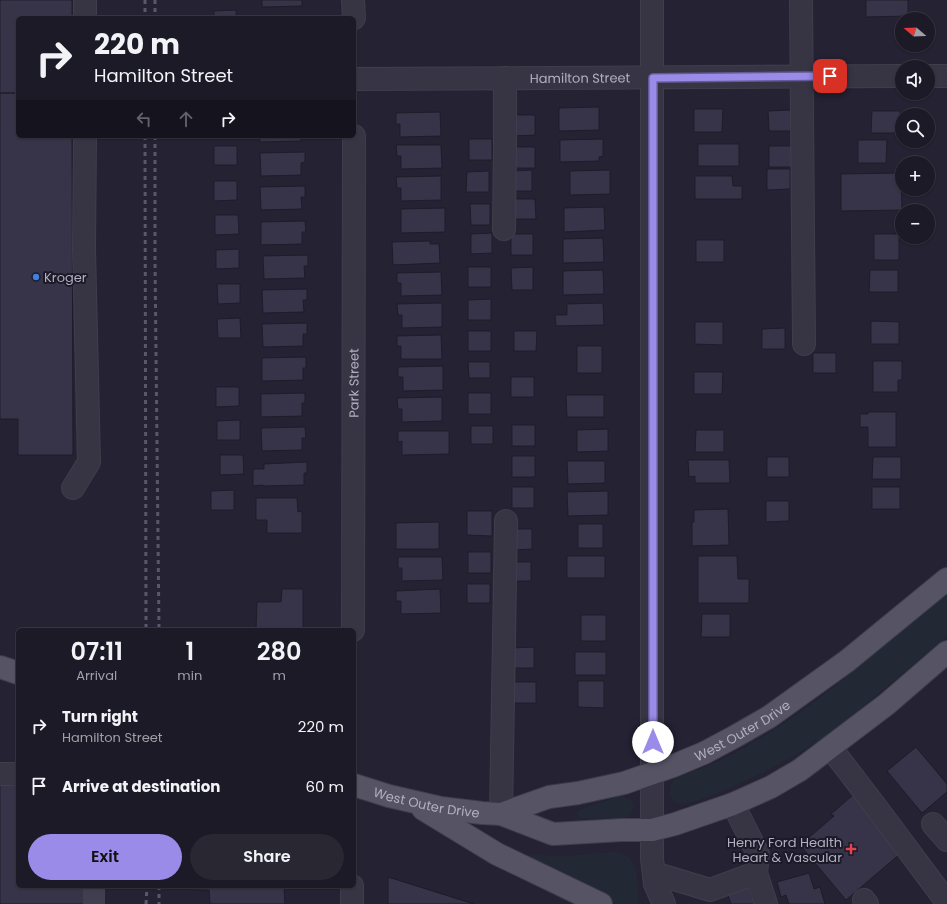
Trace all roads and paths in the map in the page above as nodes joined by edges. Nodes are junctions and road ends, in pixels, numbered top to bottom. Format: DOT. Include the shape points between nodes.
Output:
graph roads {
  1 [pos="85,0"];
  2 [pos="354,0"];
  3 [pos="652,0"];
  4 [pos="801,0"];
  5 [pos="85,16"];
  6 [pos="354,16"];
  7 [pos="802,76"];
  8 [pos="895,76"];
  9 [pos="935,76"];
  10 [pos="947,76"];
  11 [pos="505,78"];
  12 [pos="653,78"];
  13 [pos="356,79"];
  14 [pos="85,138"];
  15 [pos="354,138"];
  16 [pos="504,229"];
  17 [pos="804,344"];
  18 [pos="73,488"];
  19 [pos="506,521"];
  20 [pos="947,578"];
  21 [pos="353,628"];
  22 [pos="947,652"];
  23 [pos="0,667"];
  24 [pos="16,672"];
  25 [pos="830,747"];
  26 [pos="653,773"];
  27 [pos="0,774"];
  28 [pos="16,774"];
  29 [pos="356,787"];
  30 [pos="412,802"];
  31 [pos="733,804"];
  32 [pos="501,814"];
  33 [pos="933,824"];
  34 [pos="652,830"];
  35 [pos="947,840"];
  36 [pos="654,872"];
  37 [pos="756,873"];
  38 [pos="352,888"];
  39 [pos="713,897"];
  40 [pos="945,901"];
  41 [pos="590,902"];
  42 [pos="352,904"];
  43 [pos="664,904"];
  44 [pos="765,904"];
  1 -- 5 [label="street"];
  2 -- 6 [label="street"];
  3 -- 12 [label="street"];
  4 -- 7 [label="street"];
  7 -- 8 [label="street, Hamilton Street"];
  7 -- 12 [label="street, Hamilton Street"];
  7 -- 17 [label="street"];
  9 -- 10 [label="street"];
  11 -- 12 [label="street, Hamilton Street"];
  11 -- 13 [label="street, Hamilton Street"];
  11 -- 16 [label="street"];
  12 -- 26 [label="street"];
  14 -- 18 [label="street" via="84,249 89,462"];
  15 -- 21 [label="street, Park Street"];
  19 -- 32 [label="street"];
  20 -- 26 [label="main road, West Outer Drive" via="847,661 769,717 704,753"];
  22 -- 25 [label="main road, West Outer Drive" via="887,704"];
  23 -- 24 [label="main road"];
  25 -- 31 [label="main road, West Outer Drive" via="800,770 771,787"];
  25 -- 40 [label="street"];
  26 -- 32 [label="main road, West Outer Drive" via="624,783 549,797"];
  26 -- 34 [label="street"];
  27 -- 28 [label="street"];
  29 -- 30 [label="main road, West Outer Drive"];
  30 -- 32 [label="main road, West Outer Drive" via="441,808"];
  30 -- 41 [label="main road" via="497,854"];
  31 -- 34 [label="main road, West Outer Drive"];
  31 -- 37 [label="street" via="758,854"];
  32 -- 34 [label="main road, West Outer Drive" via="553,834"];
  33 -- 35 [label="street"];
  34 -- 36 [label="street"];
  36 -- 39 [label="street"];
  36 -- 43 [label="street" via="655,884"];
  37 -- 39 [label="street"];
  37 -- 44 [label="street"];
  38 -- 42 [label="street"];
}
